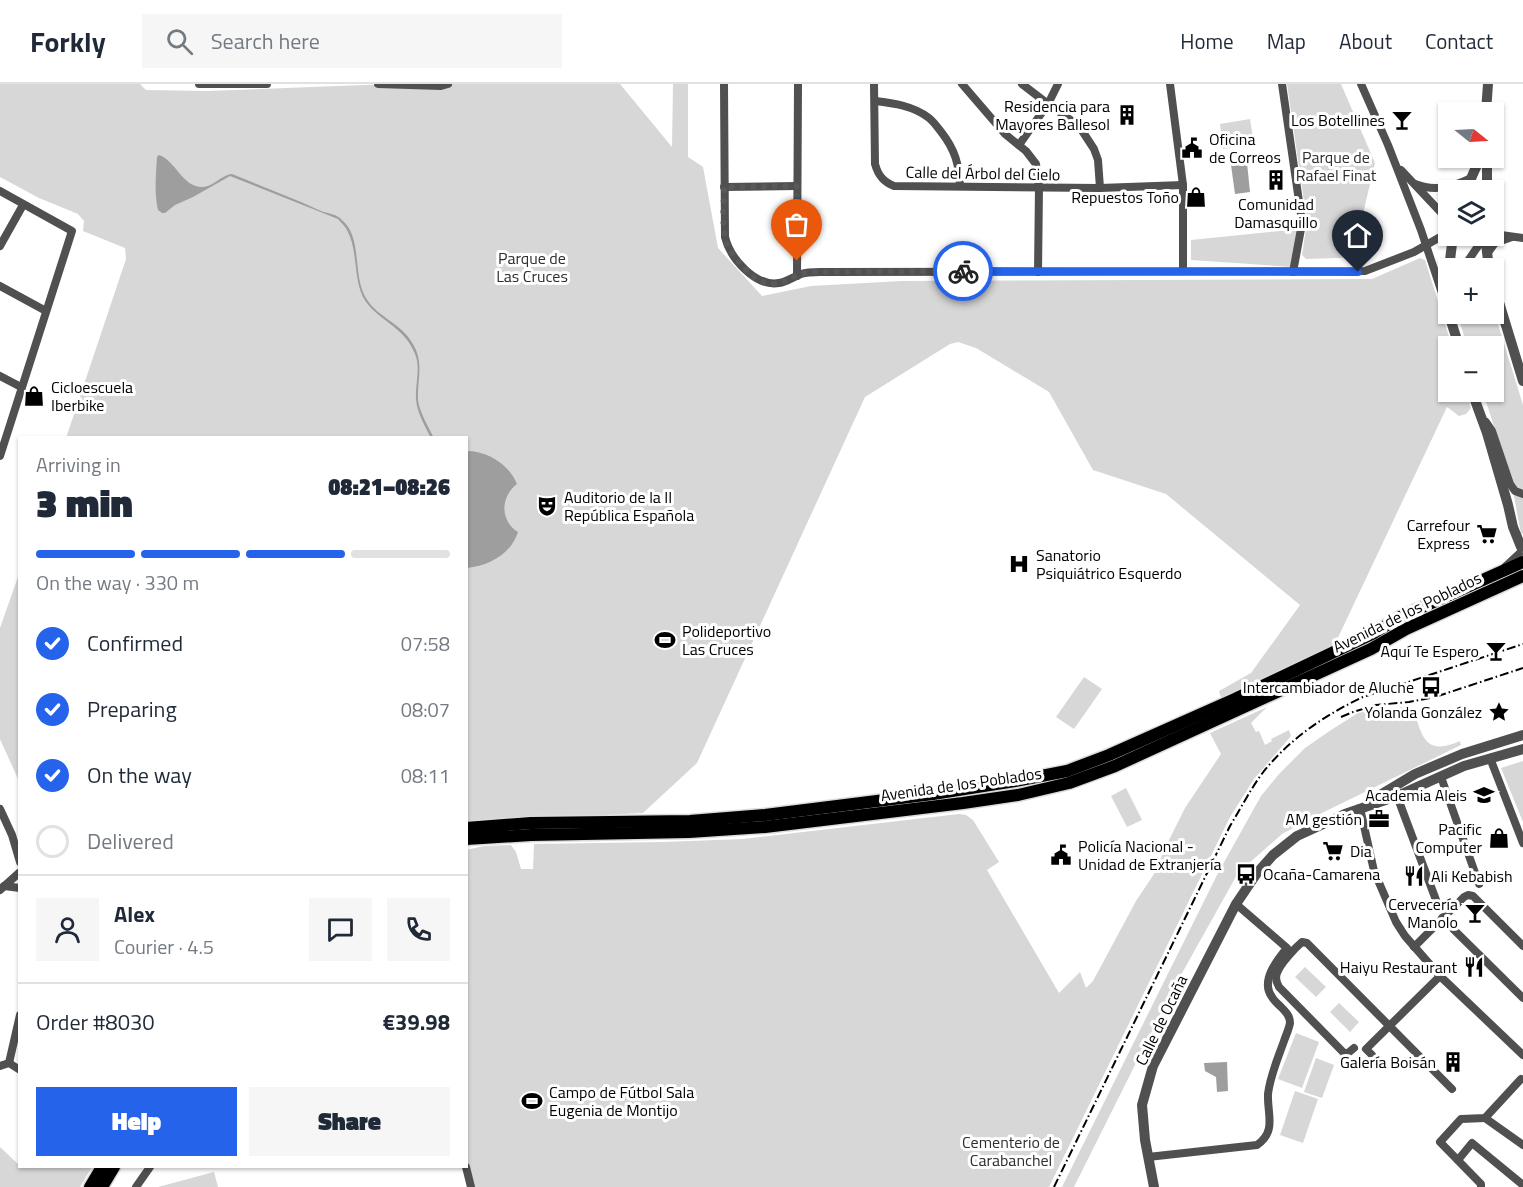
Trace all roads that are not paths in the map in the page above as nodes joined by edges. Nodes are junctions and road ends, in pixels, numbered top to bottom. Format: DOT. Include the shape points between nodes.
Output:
graph roads {
  1 [pos="199,84"];
  2 [pos="267,84"];
  3 [pos="378,84"];
  4 [pos="397,84"];
  5 [pos="448,84"];
  6 [pos="724,84"];
  7 [pos="798,84"];
  8 [pos="874,84"];
  9 [pos="962,84"];
  10 [pos="1022,84"];
  11 [pos="1058,84"];
  12 [pos="1170,84"];
  13 [pos="1282,84"];
  14 [pos="1361,84"];
  15 [pos="1488,84"];
  16 [pos="875,101"];
  17 [pos="1487,102"];
  18 [pos="1048,104"];
  19 [pos="1019,145"];
  20 [pos="1396,165"];
  21 [pos="1476,168"];
  22 [pos="1471,178"];
  23 [pos="1412,183"];
  24 [pos="1183,185"];
  25 [pos="797,186"];
  26 [pos="960,186"];
  27 [pos="724,187"];
  28 [pos="1039,187"];
  29 [pos="1100,188"];
  30 [pos="0,191"];
  31 [pos="23,205"];
  32 [pos="1438,210"];
  33 [pos="1504,236"];
  34 [pos="1512,237"];
  35 [pos="1438,238"];
  36 [pos="1523,238"];
  37 [pos="1425,244"];
  38 [pos="0,246"];
  39 [pos="1479,246"];
  40 [pos="1471,258"];
  41 [pos="1489,258"];
  42 [pos="1183,271"];
  43 [pos="1038,272"];
  44 [pos="1293,272"];
  45 [pos="797,276"];
  46 [pos="1438,282"];
  47 [pos="0,286"];
  48 [pos="46,311"];
  49 [pos="1504,319"];
  50 [pos="0,376"];
  51 [pos="1523,381"];
  52 [pos="21,387"];
  53 [pos="1476,402"];
  54 [pos="1481,416"];
  55 [pos="0,456"];
  56 [pos="1523,494"];
  57 [pos="1522,560"];
  58 [pos="1523,735"];
  59 [pos="1523,749"];
  60 [pos="1490,758"];
  61 [pos="1441,777"];
  62 [pos="1397,796"];
  63 [pos="1360,808"];
  64 [pos="0,809"];
  65 [pos="468,828"];
  66 [pos="468,839"];
  67 [pos="1523,843"];
  68 [pos="18,855"];
  69 [pos="18,874"];
  70 [pos="1479,885"];
  71 [pos="2,888"];
  72 [pos="18,888"];
  73 [pos="1236,904"];
  74 [pos="1439,908"];
  75 [pos="1442,918"];
  76 [pos="1523,946"];
  77 [pos="1414,947"];
  78 [pos="1278,964"];
  79 [pos="1440,976"];
  80 [pos="1523,998"];
  81 [pos="18,1024"];
  82 [pos="1389,1026"];
  83 [pos="1354,1048"];
  84 [pos="1522,1052"];
  85 [pos="1372,1054"];
  86 [pos="9,1063"];
  87 [pos="0,1066"];
  88 [pos="18,1070"];
  89 [pos="1521,1079"];
  90 [pos="1452,1089"];
  91 [pos="1485,1118"];
  92 [pos="1523,1145"];
  93 [pos="1148,1157"];
  94 [pos="1458,1160"];
  95 [pos="101,1168"];
  96 [pos="113,1168"];
  97 [pos="149,1168"];
  98 [pos="466,1168"];
  99 [pos="1523,1185"];
  100 [pos="90,1187"];
  101 [pos="102,1187"];
  102 [pos="136,1187"];
  103 [pos="471,1187"];
  104 [pos="1154,1187"];
  105 [pos="1481,1187"];
  1 -- 2 [label="street"];
  3 -- 4 [label="street"];
  4 -- 5 [label="street"];
  6 -- 27 [label="street"];
  7 -- 25 [label="street"];
  8 -- 16 [label="street, Calle del Árbol del Cielo"];
  9 -- 19 [label="street"];
  10 -- 18 [label="street"];
  11 -- 18 [label="street"];
  12 -- 24 [label="street"];
  13 -- 44 [label="street" via="1301,216"];
  14 -- 20 [label="street"];
  15 -- 17 [label="street"];
  16 -- 26 [label="street" via="915,110 929,118 954,151"];
  16 -- 26 [label="street, Calle del Árbol del Cielo" via="875,164 884,180 899,186"];
  18 -- 19 [label="street"];
  18 -- 29 [label="street" via="1079,126 1088,139 1098,160"];
  19 -- 28 [label="street" via="1036,164"];
  20 -- 23 [label="street"];
  20 -- 37 [label="street"];
  21 -- 22 [label="street"];
  22 -- 23 [label="street" via="1443,189"];
  23 -- 32 [label="street"];
  24 -- 29 [label="street, Calle del Árbol del Cielo"];
  24 -- 42 [label="street"];
  25 -- 27 [label="street"];
  25 -- 45 [label="street"];
  26 -- 28 [label="street, Calle del Árbol del Cielo"];
  27 -- 45 [label="street" via="725,237 747,272 762,282 780,283"];
  28 -- 29 [label="street, Calle del Árbol del Cielo"];
  28 -- 43 [label="street"];
  30 -- 31 [label="street"];
  31 -- 38 [label="street"];
  31 -- 48 [label="street" via="72,231"];
  33 -- 34 [label="street"];
  34 -- 36 [label="street"];
  34 -- 41 [label="street" via="1495,243"];
  35 -- 37 [label="street"];
  37 -- 44 [label="street" via="1365,271"];
  37 -- 46 [label="street"];
  39 -- 40 [label="street"];
  42 -- 43 [label="street"];
  42 -- 44 [label="street"];
  43 -- 45 [label="street" via="820,272"];
  47 -- 48 [label="street"];
  48 -- 52 [label="street"];
  49 -- 51 [label="street"];
  50 -- 52 [label="street"];
  52 -- 55 [label="street"];
  53 -- 54 [label="street"];
  54 -- 56 [label="street" via="1492,431 1510,484"];
  54 -- 57 [label="street"];
  57 -- 65 [label="main road, Avenida de los Poblados" via="1235,699 1067,771 933,794 765,815"];
  57 -- 66 [label="main road, Avenida de los Poblados" via="1371,649 1126,761 1069,783 963,803 765,827"];
  58 -- 63 [label="street, Calle de Ocaña" via="1470,751 1416,774"];
  59 -- 60 [label="street, Calle de Ocaña"];
  60 -- 61 [label="street, Calle de Ocaña"];
  60 -- 67 [label="street"];
  61 -- 62 [label="street, Calle de Ocaña"];
  61 -- 70 [label="street"];
  62 -- 63 [label="street, Calle de Ocaña"];
  62 -- 74 [label="street"];
  63 -- 73 [label="street, Calle de Ocaña" via="1297,836 1257,873"];
  63 -- 77 [label="street" via="1374,871 1396,922"];
  64 -- 68 [label="street"];
  69 -- 71 [label="street"];
  71 -- 72 [label="street"];
  73 -- 78 [label="street" via="1287,948"];
  73 -- 93 [label="street, Calle de Ocaña" via="1153,1066 1142,1105"];
  75 -- 76 [label="street" via="1464,897 1473,896"];
  75 -- 77 [label="street"];
  75 -- 80 [label="street"];
  77 -- 79 [label="street"];
  78 -- 82 [label="street" via="1305,942"];
  78 -- 83 [label="street" via="1279,987 1344,1053"];
  78 -- 93 [label="street" via="1268,981 1269,991 1290,1020 1271,1079 1270,1122 1264,1140 1247,1147"];
  79 -- 82 [label="street"];
  79 -- 84 [label="street"];
  81 -- 86 [label="street"];
  82 -- 85 [label="street" via="1366,1049"];
  82 -- 90 [label="street"];
  86 -- 87 [label="street"];
  86 -- 88 [label="street"];
  89 -- 91 [label="street"];
  91 -- 92 [label="street"];
  91 -- 94 [label="street" via="1461,1119 1440,1142"];
  93 -- 104 [label="street, Calle de Ocaña"];
  94 -- 99 [label="street" via="1472,1143"];
  94 -- 105 [label="street"];
  95 -- 100 [label="main road"];
  96 -- 101 [label="main road"];
  97 -- 102 [label="street"];
  98 -- 103 [label="street"];
}
